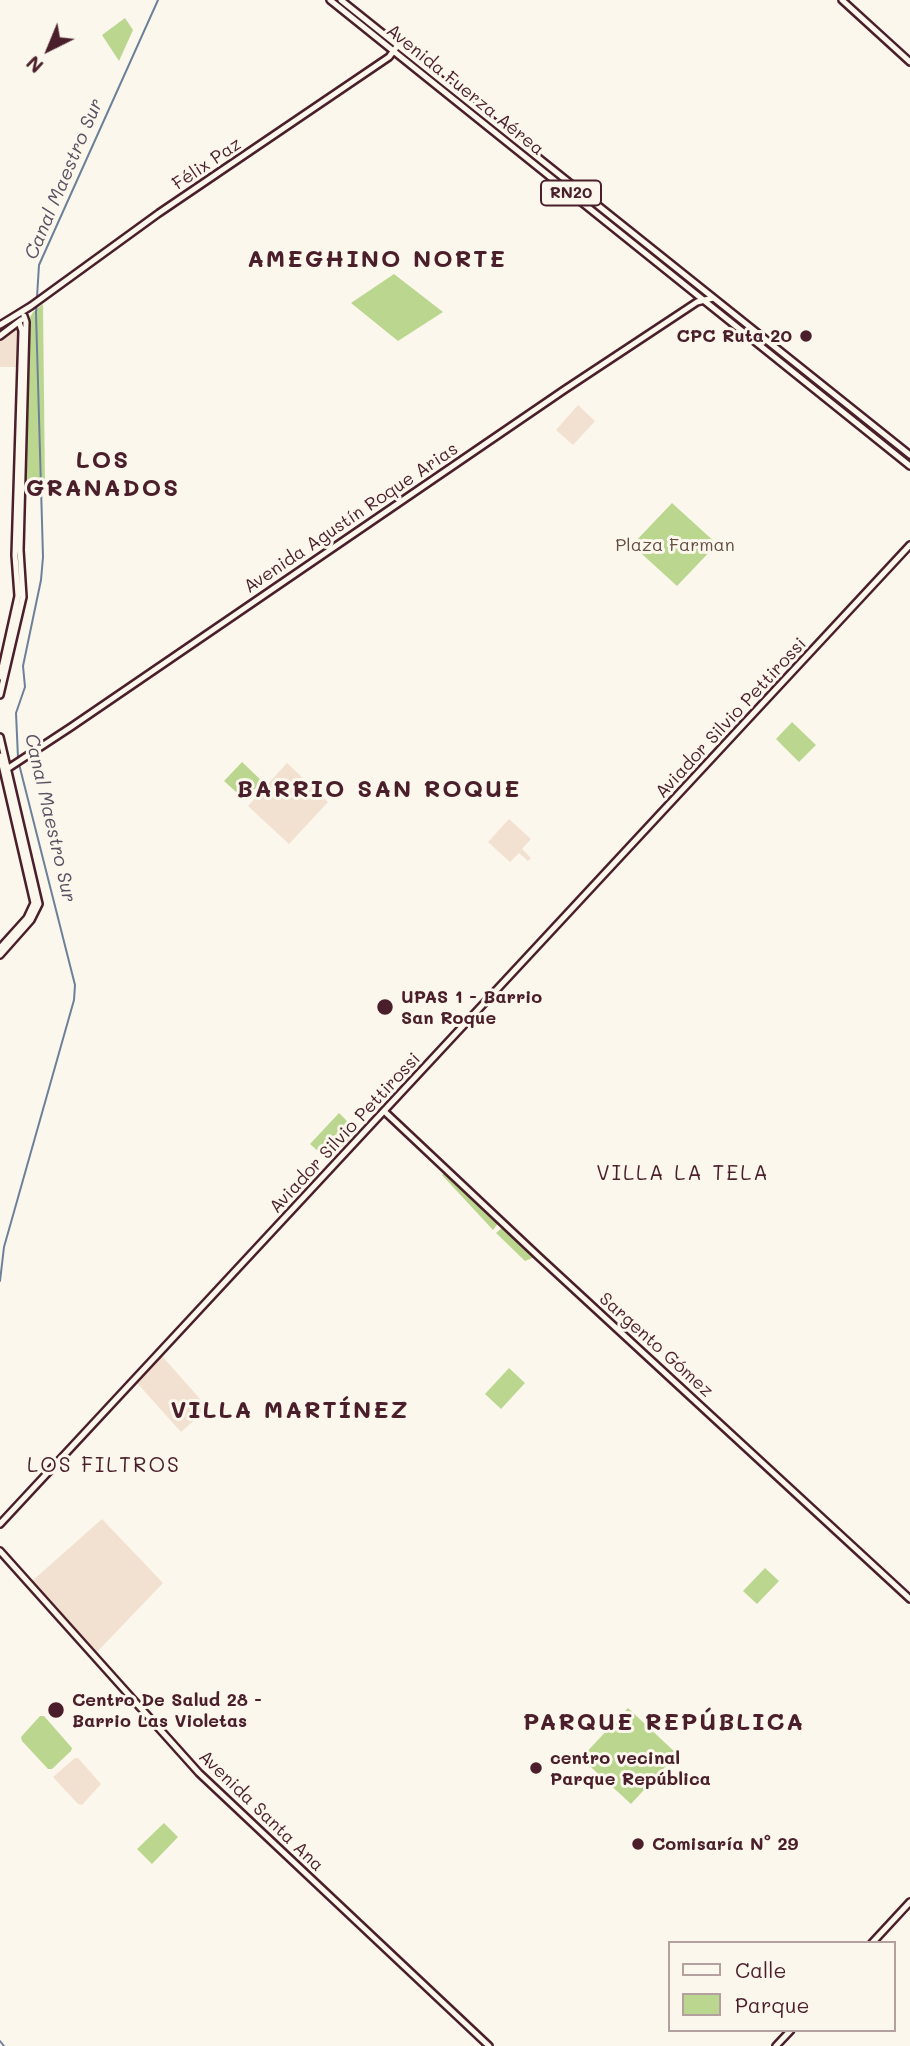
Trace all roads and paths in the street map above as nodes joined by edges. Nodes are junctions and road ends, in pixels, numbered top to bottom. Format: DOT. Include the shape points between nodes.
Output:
graph roads {
  1 [pos="330,0"];
  2 [pos="341,0"];
  3 [pos="842,0"];
  4 [pos="398,45"];
  5 [pos="394,51"];
  6 [pos="910,62"];
  7 [pos="713,298"];
  8 [pos="703,299"];
  9 [pos="31,306"];
  10 [pos="24,316"];
  11 [pos="19,322"];
  12 [pos="0,325"];
  13 [pos="0,336"];
  14 [pos="790,369"];
  15 [pos="832,393"];
  16 [pos="907,452"];
  17 [pos="910,466"];
  18 [pos="910,545"];
  19 [pos="0,677"];
  20 [pos="0,695"];
  21 [pos="0,737"];
  22 [pos="0,755"];
  23 [pos="6,769"];
  24 [pos="0,948"];
  25 [pos="0,955"];
  26 [pos="384,1111"];
  27 [pos="0,1524"];
  28 [pos="0,1551"];
  29 [pos="910,1599"];
  30 [pos="910,1902"];
  31 [pos="874,1941"];
  32 [pos="789,2032"];
  33 [pos="489,2046"];
  34 [pos="776,2046"];
  1 -- 5 [label="main road, Avenida Fuerza Aérea / RN20"];
  2 -- 4 [label="main road, Avenida Fuerza Aérea / RN20"];
  3 -- 6 [label="main road"];
  4 -- 5 [label="main road, Félix Paz"];
  4 -- 7 [label="main road, Avenida Fuerza Aérea / RN20"];
  5 -- 8 [label="main road, Avenida Fuerza Aérea / RN20"];
  5 -- 9 [label="main road, Félix Paz"];
  7 -- 8 [label="main road, Avenida Agustín Roque Arias"];
  7 -- 15 [label="main road, Avenida Fuerza Aérea / RN20"];
  8 -- 14 [label="main road, Avenida Fuerza Aérea / RN20"];
  8 -- 23 [label="main road, Avenida Agustín Roque Arias"];
  9 -- 10 [label="main road, Félix Paz"];
  9 -- 12 [label="main road, Félix Paz"];
  10 -- 11 [label="main road, Félix Paz"];
  10 -- 20 [label="main road" via="23,597"];
  11 -- 13 [label="main road, Félix Paz"];
  11 -- 19 [label="main road" via="18,596"];
  14 -- 15 [label="main road" via="795,367"];
  14 -- 17 [label="main road, Avenida Fuerza Aérea / RN20"];
  15 -- 16 [label="main road, Avenida Fuerza Aérea / RN20"];
  18 -- 26 [label="main road, Aviador Silvio Pettirossi"];
  21 -- 23 [label="main road"];
  22 -- 23 [label="main road"];
  23 -- 24 [label="main road" via="34,903"];
  23 -- 25 [label="main road" via="39,904"];
  26 -- 27 [label="main road, Aviador Silvio Pettirossi"];
  26 -- 29 [label="main road, Sargento Gómez"];
  28 -- 33 [label="main road, Avenida Santa Ana" via="199,1773"];
  30 -- 31 [label="main road"];
  32 -- 34 [label="main road"];
}
